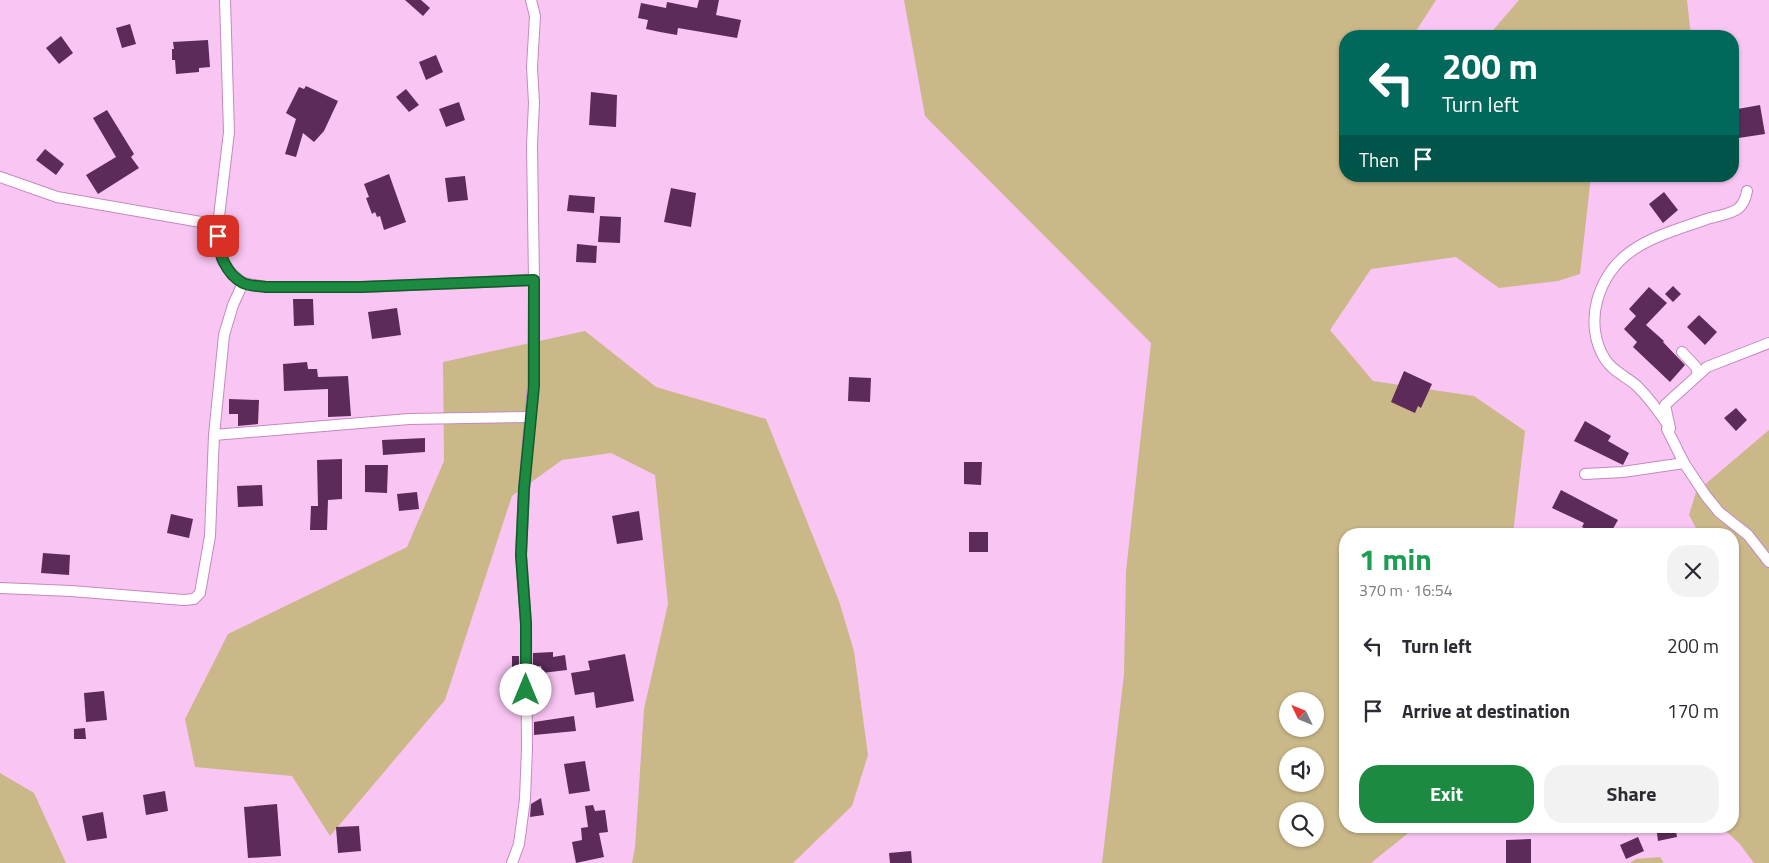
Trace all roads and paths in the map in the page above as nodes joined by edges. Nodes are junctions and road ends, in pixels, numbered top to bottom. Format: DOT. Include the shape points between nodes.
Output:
graph roads {
  1 [pos="225,0"];
  2 [pos="531,0"];
  3 [pos="0,177"];
  4 [pos="1747,191"];
  5 [pos="218,225"];
  6 [pos="534,280"];
  7 [pos="243,283"];
  8 [pos="1769,342"];
  9 [pos="1682,352"];
  10 [pos="1698,374"];
  11 [pos="530,417"];
  12 [pos="1670,428"];
  13 [pos="214,434"];
  14 [pos="1684,463"];
  15 [pos="1585,474"];
  16 [pos="1769,562"];
  17 [pos="0,588"];
  18 [pos="512,863"];
  1 -- 5 [label="street" via="230,132"];
  2 -- 6 [label="street" via="535,16 532,67"];
  3 -- 5 [label="street" via="57,197"];
  4 -- 12 [label="street" via="1739,208 1633,249 1616,262 1598,294 1593,314 1597,342 1605,360 1636,385"];
  5 -- 7 [label="street" via="222,261"];
  6 -- 7 [label="street" via="361,287 266,287"];
  6 -- 11 [label="street" via="534,386"];
  7 -- 13 [label="street" via="224,335"];
  8 -- 10 [label="street" via="1718,362"];
  9 -- 10 [label="street"];
  10 -- 12 [label="street" via="1665,405"];
  11 -- 13 [label="street" via="409,419"];
  11 -- 18 [label="street" via="521,555 526,624 525,799 519,844"];
  12 -- 14 [label="street" via="1667,429"];
  13 -- 17 [label="street" via="210,536 200,593 194,599"];
  14 -- 15 [label="street"];
  14 -- 16 [label="street" via="1719,512 1748,535"];
}
